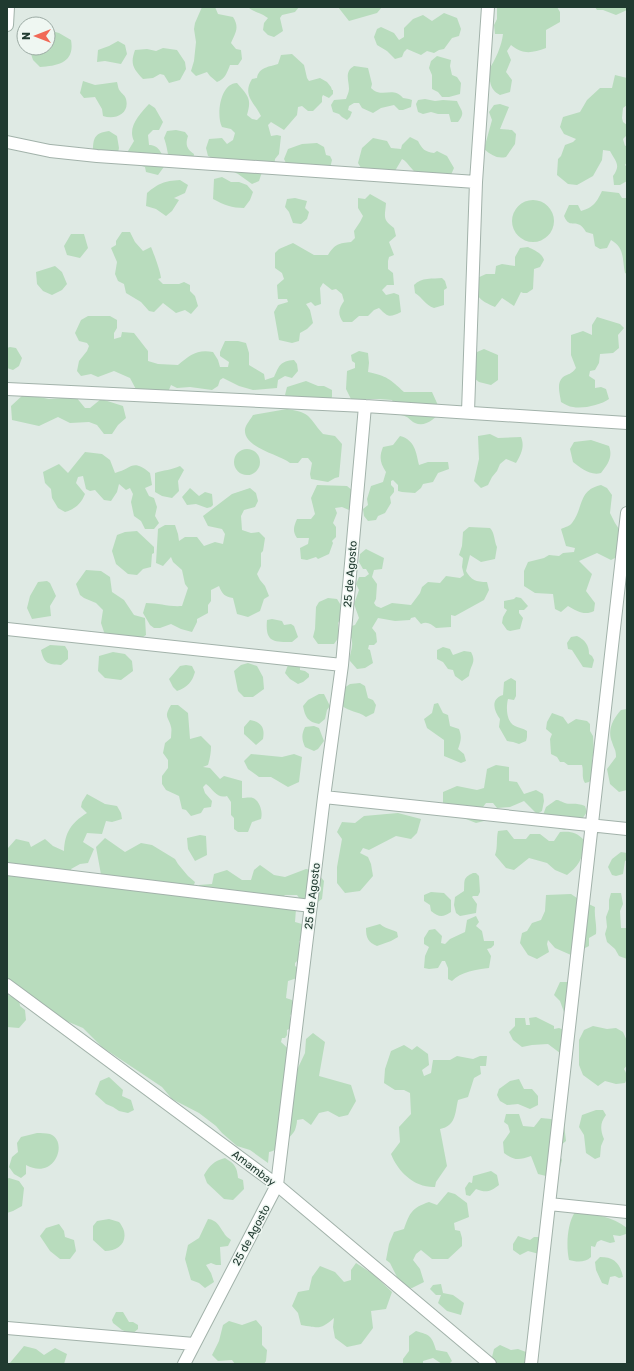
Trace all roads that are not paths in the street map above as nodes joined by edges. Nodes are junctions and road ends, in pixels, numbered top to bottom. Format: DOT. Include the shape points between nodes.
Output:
graph roads {
  1 [pos="8,7"];
  2 [pos="488,7"];
  3 [pos="7,25"];
  4 [pos="7,142"];
  5 [pos="476,182"];
  6 [pos="7,390"];
  7 [pos="366,406"];
  8 [pos="468,412"];
  9 [pos="627,423"];
  10 [pos="627,514"];
  11 [pos="7,629"];
  12 [pos="342,665"];
  13 [pos="324,796"];
  14 [pos="592,825"];
  15 [pos="627,829"];
  16 [pos="7,869"];
  17 [pos="311,906"];
  18 [pos="7,985"];
  19 [pos="277,1185"];
  20 [pos="549,1204"];
  21 [pos="627,1212"];
  22 [pos="7,1328"];
  23 [pos="194,1344"];
  24 [pos="184,1364"];
  25 [pos="490,1364"];
  26 [pos="531,1364"];
  1 -- 3 [label="street"];
  2 -- 5 [label="street"];
  4 -- 5 [label="street" via="50,151 97,156"];
  5 -- 8 [label="street"];
  6 -- 7 [label="street"];
  7 -- 8 [label="street"];
  7 -- 12 [label="street, 25 de Agosto"];
  8 -- 9 [label="street"];
  10 -- 14 [label="street"];
  11 -- 12 [label="street"];
  12 -- 13 [label="street, 25 de Agosto"];
  13 -- 14 [label="street"];
  13 -- 17 [label="street, 25 de Agosto"];
  14 -- 15 [label="street"];
  14 -- 20 [label="street"];
  16 -- 17 [label="street"];
  17 -- 19 [label="street, 25 de Agosto"];
  18 -- 19 [label="street, Amambay"];
  19 -- 23 [label="street, 25 de Agosto"];
  19 -- 25 [label="street, Amambay"];
  20 -- 21 [label="street"];
  20 -- 26 [label="street"];
  22 -- 23 [label="street"];
  23 -- 24 [label="street, 25 de Agosto"];
}
